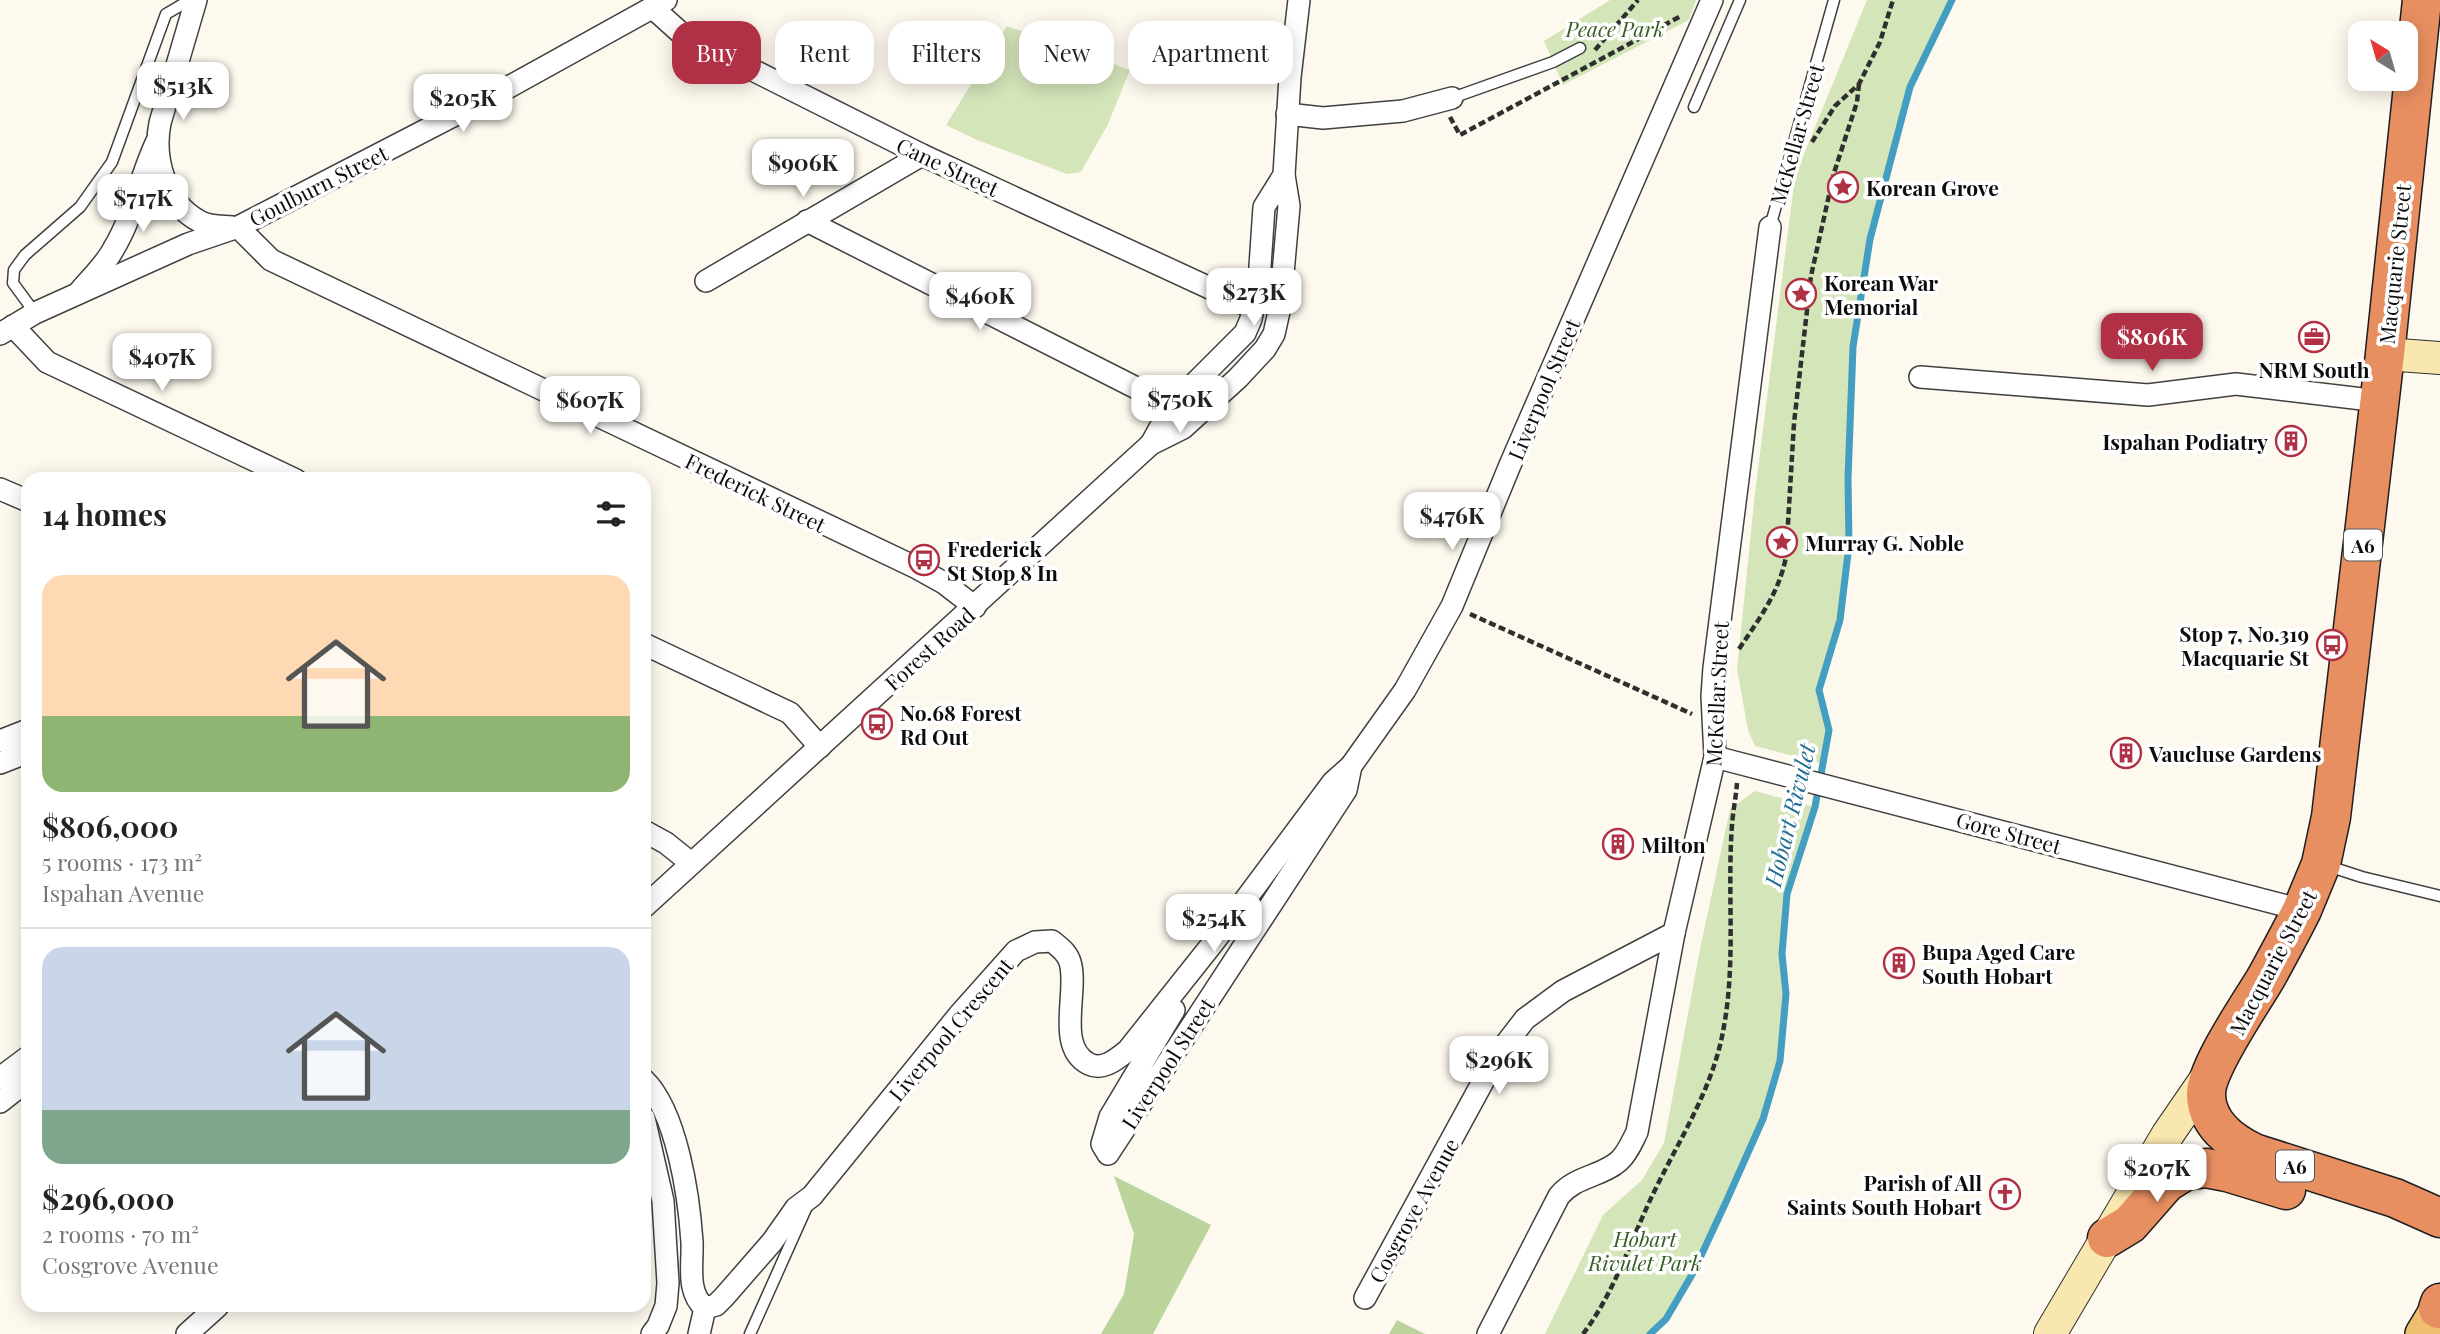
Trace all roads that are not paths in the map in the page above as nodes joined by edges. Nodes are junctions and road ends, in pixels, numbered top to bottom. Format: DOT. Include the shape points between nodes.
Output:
graph roads {
  1 [pos="190,0"];
  2 [pos="196,0"];
  3 [pos="1299,0"];
  4 [pos="1712,0"];
  5 [pos="1740,0"];
  6 [pos="1834,0"];
  7 [pos="2422,0"];
  8 [pos="659,4"];
  9 [pos="1580,48"];
  10 [pos="1452,98"];
  11 [pos="1695,107"];
  12 [pos="1287,114"];
  13 [pos="157,141"];
  14 [pos="922,155"];
  15 [pos="1284,175"];
  16 [pos="807,221"];
  17 [pos="237,227"];
  18 [pos="1770,227"];
  19 [pos="706,281"];
  20 [pos="76,296"];
  21 [pos="1253,308"];
  22 [pos="35,313"];
  23 [pos="6,330"];
  24 [pos="2385,354"];
  25 [pos="2440,358"];
  26 [pos="1920,377"];
  27 [pos="2379,401"];
  28 [pos="1172,406"];
  29 [pos="1151,444"];
  30 [pos="279,472"];
  31 [pos="0,488"];
  32 [pos="21,498"];
  33 [pos="975,607"];
  34 [pos="651,647"];
  35 [pos="21,733"];
  36 [pos="0,741"];
  37 [pos="820,747"];
  38 [pos="21,755"];
  39 [pos="1715,757"];
  40 [pos="0,763"];
  41 [pos="1351,766"];
  42 [pos="651,835"];
  43 [pos="691,863"];
  44 [pos="2320,864"];
  45 [pos="2440,896"];
  46 [pos="651,900"];
  47 [pos="2302,910"];
  48 [pos="1674,933"];
  49 [pos="1213,943"];
  50 [pos="21,1063"];
  51 [pos="1112,1063"];
  52 [pos="2216,1064"];
  53 [pos="0,1077"];
  54 [pos="21,1086"];
  55 [pos="651,1090"];
  56 [pos="0,1102"];
  57 [pos="651,1149"];
  58 [pos="812,1196"];
  59 [pos="2432,1211"];
  60 [pos="2107,1238"];
  61 [pos="2440,1247"];
  62 [pos="1365,1298"];
  63 [pos="705,1308"];
  64 [pos="211,1312"];
  65 [pos="187,1334"];
  66 [pos="652,1334"];
  67 [pos="699,1334"];
  68 [pos="750,1334"];
  69 [pos="1488,1334"];
  70 [pos="2050,1334"];
  1 -- 22 [label="lane" via="166,14 112,162 80,207 13,270 13,283"];
  2 -- 13 [label="street"];
  3 -- 12 [label="street, Forest Road"];
  4 -- 41 [label="street, Liverpool Street" via="1452,606 1405,690"];
  5 -- 11 [label="lane"];
  6 -- 18 [label="lane, McKellar Street"];
  7 -- 24 [label="highway, Macquarie Street / A6"];
  8 -- 14 [label="street, Cane Street" via="682,35"];
  8 -- 17 [label="street, Goulburn Street"];
  9 -- 10 [label="lane"];
  10 -- 12 [label="street" via="1403,111 1323,117"];
  12 -- 15 [label="street, Forest Road"];
  13 -- 17 [label="street" via="165,180 183,209 212,226"];
  13 -- 20 [label="street" via="114,249"];
  14 -- 16 [label="street"];
  14 -- 21 [label="street, Cane Street"];
  15 -- 21 [label="street, Forest Road" via="1264,207"];
  15 -- 29 [label="street, Forest Road" via="1289,206 1275,334 1238,378 1183,428"];
  16 -- 19 [label="street"];
  16 -- 28 [label="street"];
  17 -- 20 [label="street, Goulburn Street" via="188,244"];
  17 -- 33 [label="street, Frederick Street" via="271,261 917,568"];
  18 -- 39 [label="street, McKellar Street" via="1714,668"];
  20 -- 22 [label="street, Goulburn Street"];
  21 -- 28 [label="street, Forest Road" via="1245,332"];
  22 -- 23 [label="street, Goulburn Street"];
  23 -- 30 [label="street" via="47,362"];
  24 -- 25 [label="street"];
  24 -- 27 [label="highway, Macquarie Street / A6"];
  26 -- 27 [label="street" via="2148,395 2236,384"];
  27 -- 44 [label="highway, Macquarie Street / A6" via="2331,817"];
  28 -- 29 [label="street, Forest Road"];
  29 -- 33 [label="street, Forest Road"];
  31 -- 32 [label="street"];
  33 -- 37 [label="street, Forest Road"];
  34 -- 37 [label="street" via="790,713"];
  35 -- 36 [label="street"];
  37 -- 43 [label="street, Forest Road"];
  38 -- 40 [label="street"];
  39 -- 47 [label="street, Gore Street" via="1745,771 1847,790"];
  39 -- 48 [label="street, McKellar Street"];
  41 -- 49 [label="street, Liverpool Street" via="1333,782"];
  41 -- 49 [label="street, Liverpool Street" via="1346,790 1108,1154 1102,1144 1110,1117"];
  42 -- 43 [label="street"];
  43 -- 46 [label="street, Forest Road"];
  44 -- 45 [label="lane"];
  44 -- 47 [label="highway, Macquarie Street / A6"];
  47 -- 52 [label="highway, Macquarie Street / A6"];
  48 -- 62 [label="street, Cosgrove Avenue" via="1563,991 1525,1019 1498,1054"];
  48 -- 69 [label="street, McKellar Street" via="1637,1132 1619,1161 1575,1182 1559,1196"];
  49 -- 51 [label="street, Liverpool Street" via="1128,1050"];
  50 -- 53 [label="street"];
  51 -- 58 [label="street, Liverpool Crescent" via="1093,1066 1077,1056 1071,1040 1070,963 1052,941 1035,942 1016,951 959,1015"];
  52 -- 59 [label="highway, A6" via="2206,1092 2209,1112 2240,1146"];
  52 -- 60 [label="street, Macquarie Street"];
  54 -- 56 [label="street"];
  55 -- 63 [label="street" via="662,1105 679,1155 692,1241 693,1289"];
  57 -- 66 [label="street" via="663,1201 668,1283 666,1307"];
  58 -- 63 [label="street, Liverpool Crescent" via="796,1208 716,1305"];
  58 -- 68 [label="lane, Liverpool Crescent"];
  59 -- 60 [label="highway" via="2322,1201 2206,1168 2185,1171 2166,1183 2130,1224"];
  59 -- 61 [label="highway"];
  60 -- 70 [label="street, Macquarie Street"];
  63 -- 67 [label="street"];
  64 -- 65 [label="street"];
}
